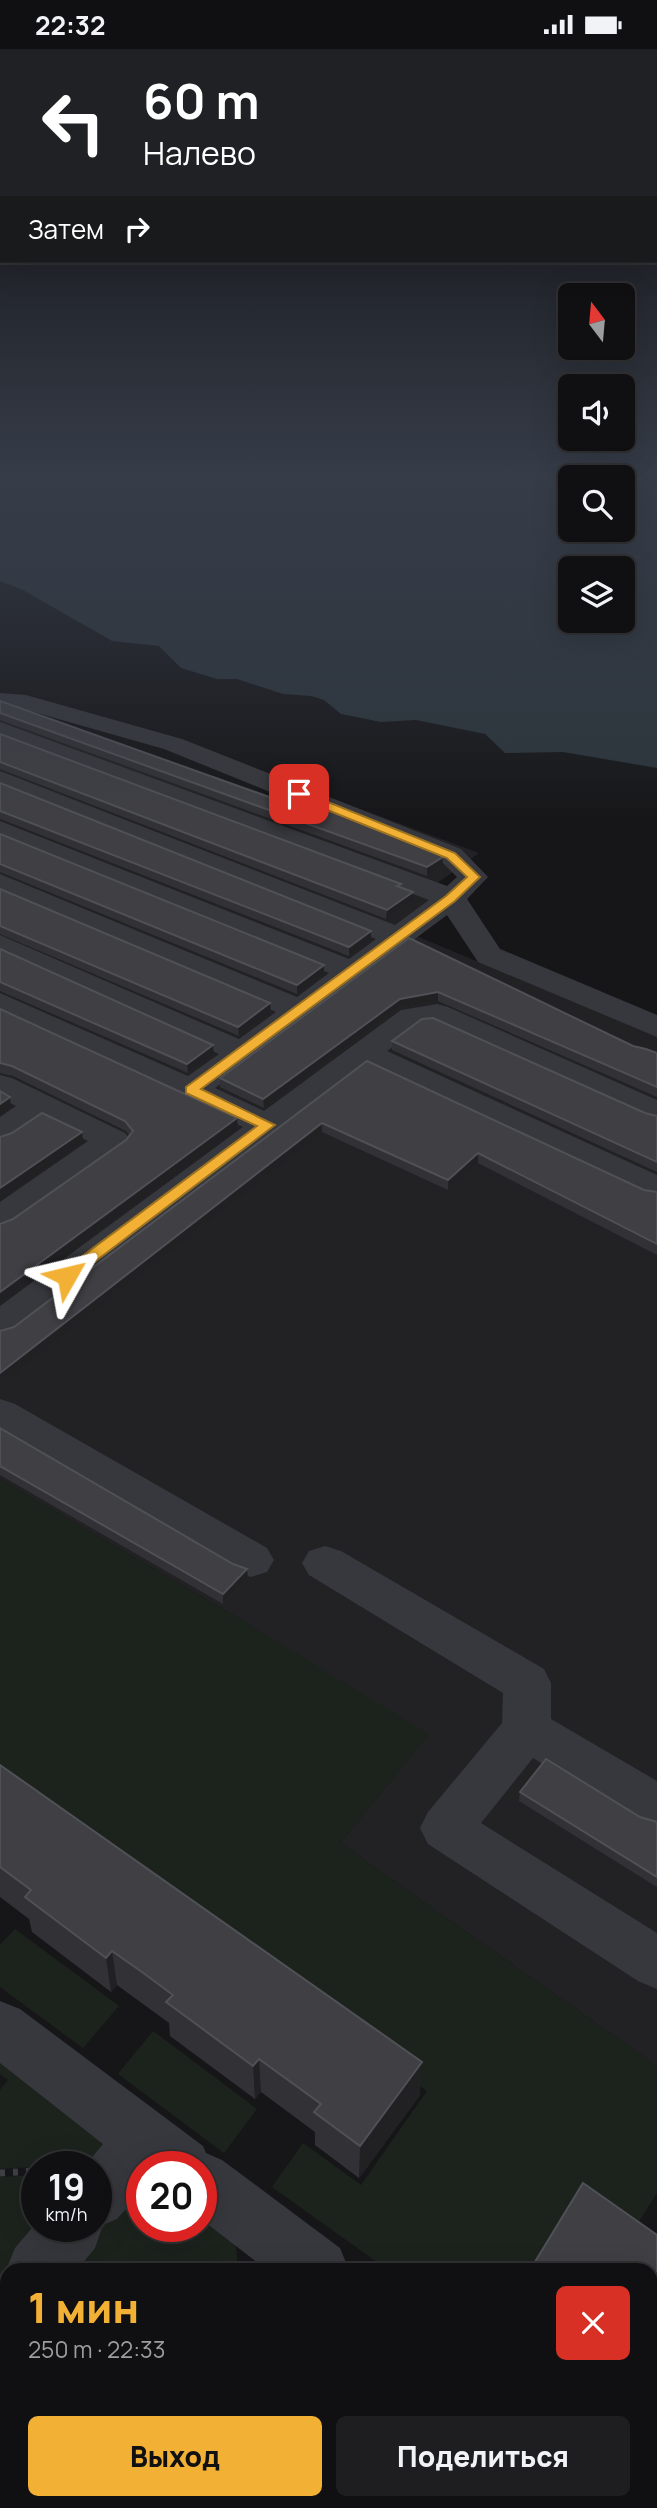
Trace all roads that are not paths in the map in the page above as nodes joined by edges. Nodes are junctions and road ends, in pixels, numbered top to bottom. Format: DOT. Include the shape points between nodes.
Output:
graph roads {
  1 [pos="0,700"];
  2 [pos="0,730"];
  3 [pos="0,779"];
  4 [pos="224,812"];
  5 [pos="0,829"];
  6 [pos="168,846"];
  7 [pos="118,877"];
  8 [pos="0,883"];
  9 [pos="451,898"];
  10 [pos="23,934"];
  11 [pos="398,937"];
  12 [pos="352,971"];
  13 [pos="0,1003"];
  14 [pos="300,1010"];
  15 [pos="657,1027"];
  16 [pos="242,1052"];
  17 [pos="364,1053"];
  18 [pos="0,1085"];
  19 [pos="191,1090"];
  20 [pos="41,1105"];
  21 [pos="657,1113"];
  22 [pos="267,1125"];
  23 [pos="0,1133"];
  24 [pos="657,1189"];
  25 [pos="0,1219"];
  26 [pos="0,1326"];
  27 [pos="0,1414"];
  28 [pos="251,1560"];
  29 [pos="325,1563"];
  30 [pos="527,1729"];
  31 [pos="657,1808"];
  32 [pos="657,1963"];
  33 [pos="0,2028"];
  34 [pos="161,2151"];
  35 [pos="217,2193"];
  36 [pos="61,2242"];
  37 [pos="43,2263"];
  38 [pos="309,2263"];
  1 -- 9 [label="lane" via="17,700 173,744 451,855 474,877"];
  2 -- 4 [label="lane"];
  3 -- 6 [label="lane"];
  4 -- 6 [label="lane"];
  4 -- 9 [label="lane"];
  5 -- 7 [label="lane"];
  6 -- 7 [label="lane"];
  6 -- 11 [label="lane"];
  7 -- 10 [label="lane"];
  7 -- 12 [label="lane"];
  8 -- 10 [label="lane"];
  9 -- 11 [label="lane"];
  9 -- 15 [label="lane" via="489,955"];
  10 -- 14 [label="lane"];
  10 -- 16 [label="lane"];
  11 -- 12 [label="lane"];
  12 -- 14 [label="lane"];
  13 -- 19 [label="lane"];
  14 -- 16 [label="lane"];
  16 -- 19 [label="lane"];
  17 -- 21 [label="lane" via="412,1017 436,1014"];
  17 -- 22 [label="lane"];
  17 -- 24 [label="lane"];
  18 -- 20 [label="lane"];
  19 -- 22 [label="lane"];
  20 -- 23 [label="lane"];
  20 -- 25 [label="lane" via="113,1140"];
  22 -- 26 [label="lane"];
  27 -- 28 [label="lane"];
  29 -- 30 [label="lane" via="527,1683"];
  30 -- 31 [label="lane"];
  30 -- 32 [label="lane" via="446,1828"];
  33 -- 34 [label="lane"];
  35 -- 38 [label="lane"];
  36 -- 37 [label="lane"];
}
